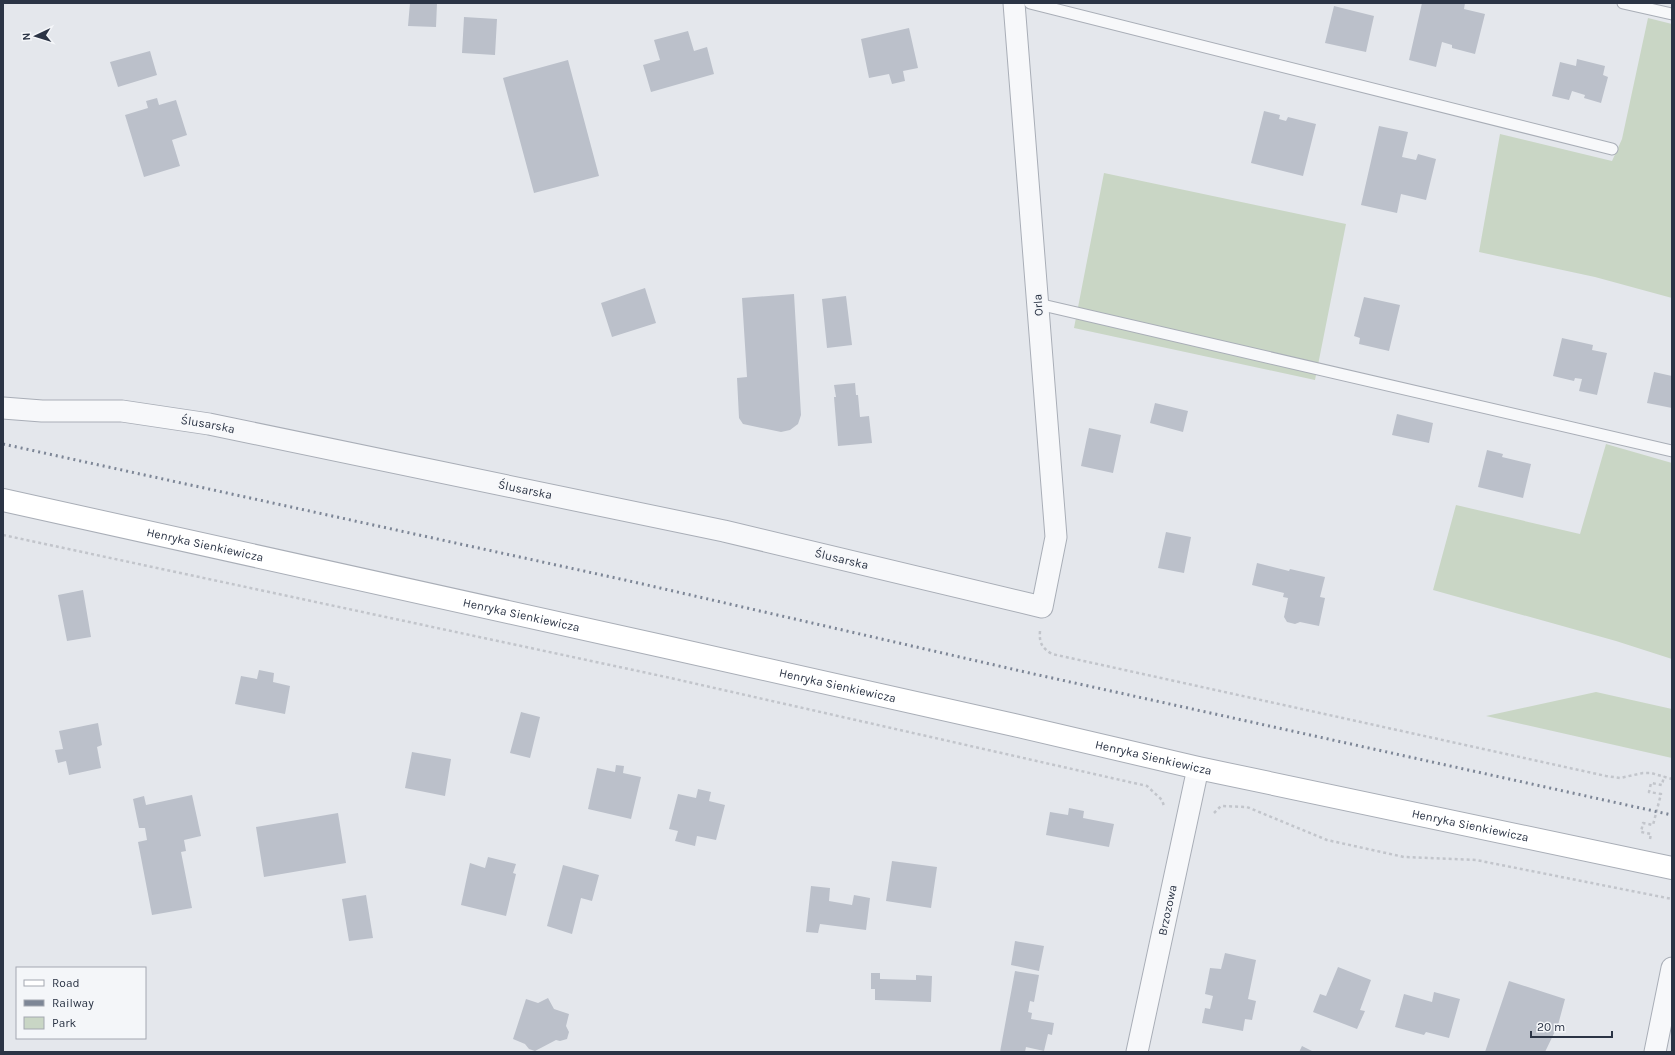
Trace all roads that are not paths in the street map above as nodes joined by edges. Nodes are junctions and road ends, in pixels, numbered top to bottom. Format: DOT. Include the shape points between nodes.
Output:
graph roads {
  1 [pos="1014,3"];
  2 [pos="1030,3"];
  3 [pos="1623,3"];
  4 [pos="1672,14"];
  5 [pos="1612,149"];
  6 [pos="1038,304"];
  7 [pos="3,408"];
  8 [pos="1672,451"];
  9 [pos="3,500"];
  10 [pos="1042,607"];
  11 [pos="1198,768"];
  12 [pos="1672,868"];
  13 [pos="1672,968"];
  14 [pos="1137,1052"];
  15 [pos="1655,1052"];
  1 -- 6 [label="street, Orla"];
  2 -- 5 [label="lane"];
  3 -- 4 [label="lane"];
  6 -- 8 [label="lane"];
  6 -- 10 [label="street, Orla" via="1056,537"];
  7 -- 10 [label="street, Ślusarska" via="42,411 122,411 209,424 724,531"];
  9 -- 11 [label="main road, Henryka Sienkiewicza"];
  11 -- 12 [label="main road, Henryka Sienkiewicza"];
  11 -- 14 [label="street, Brzozowa"];
  13 -- 15 [label="street"];
}
